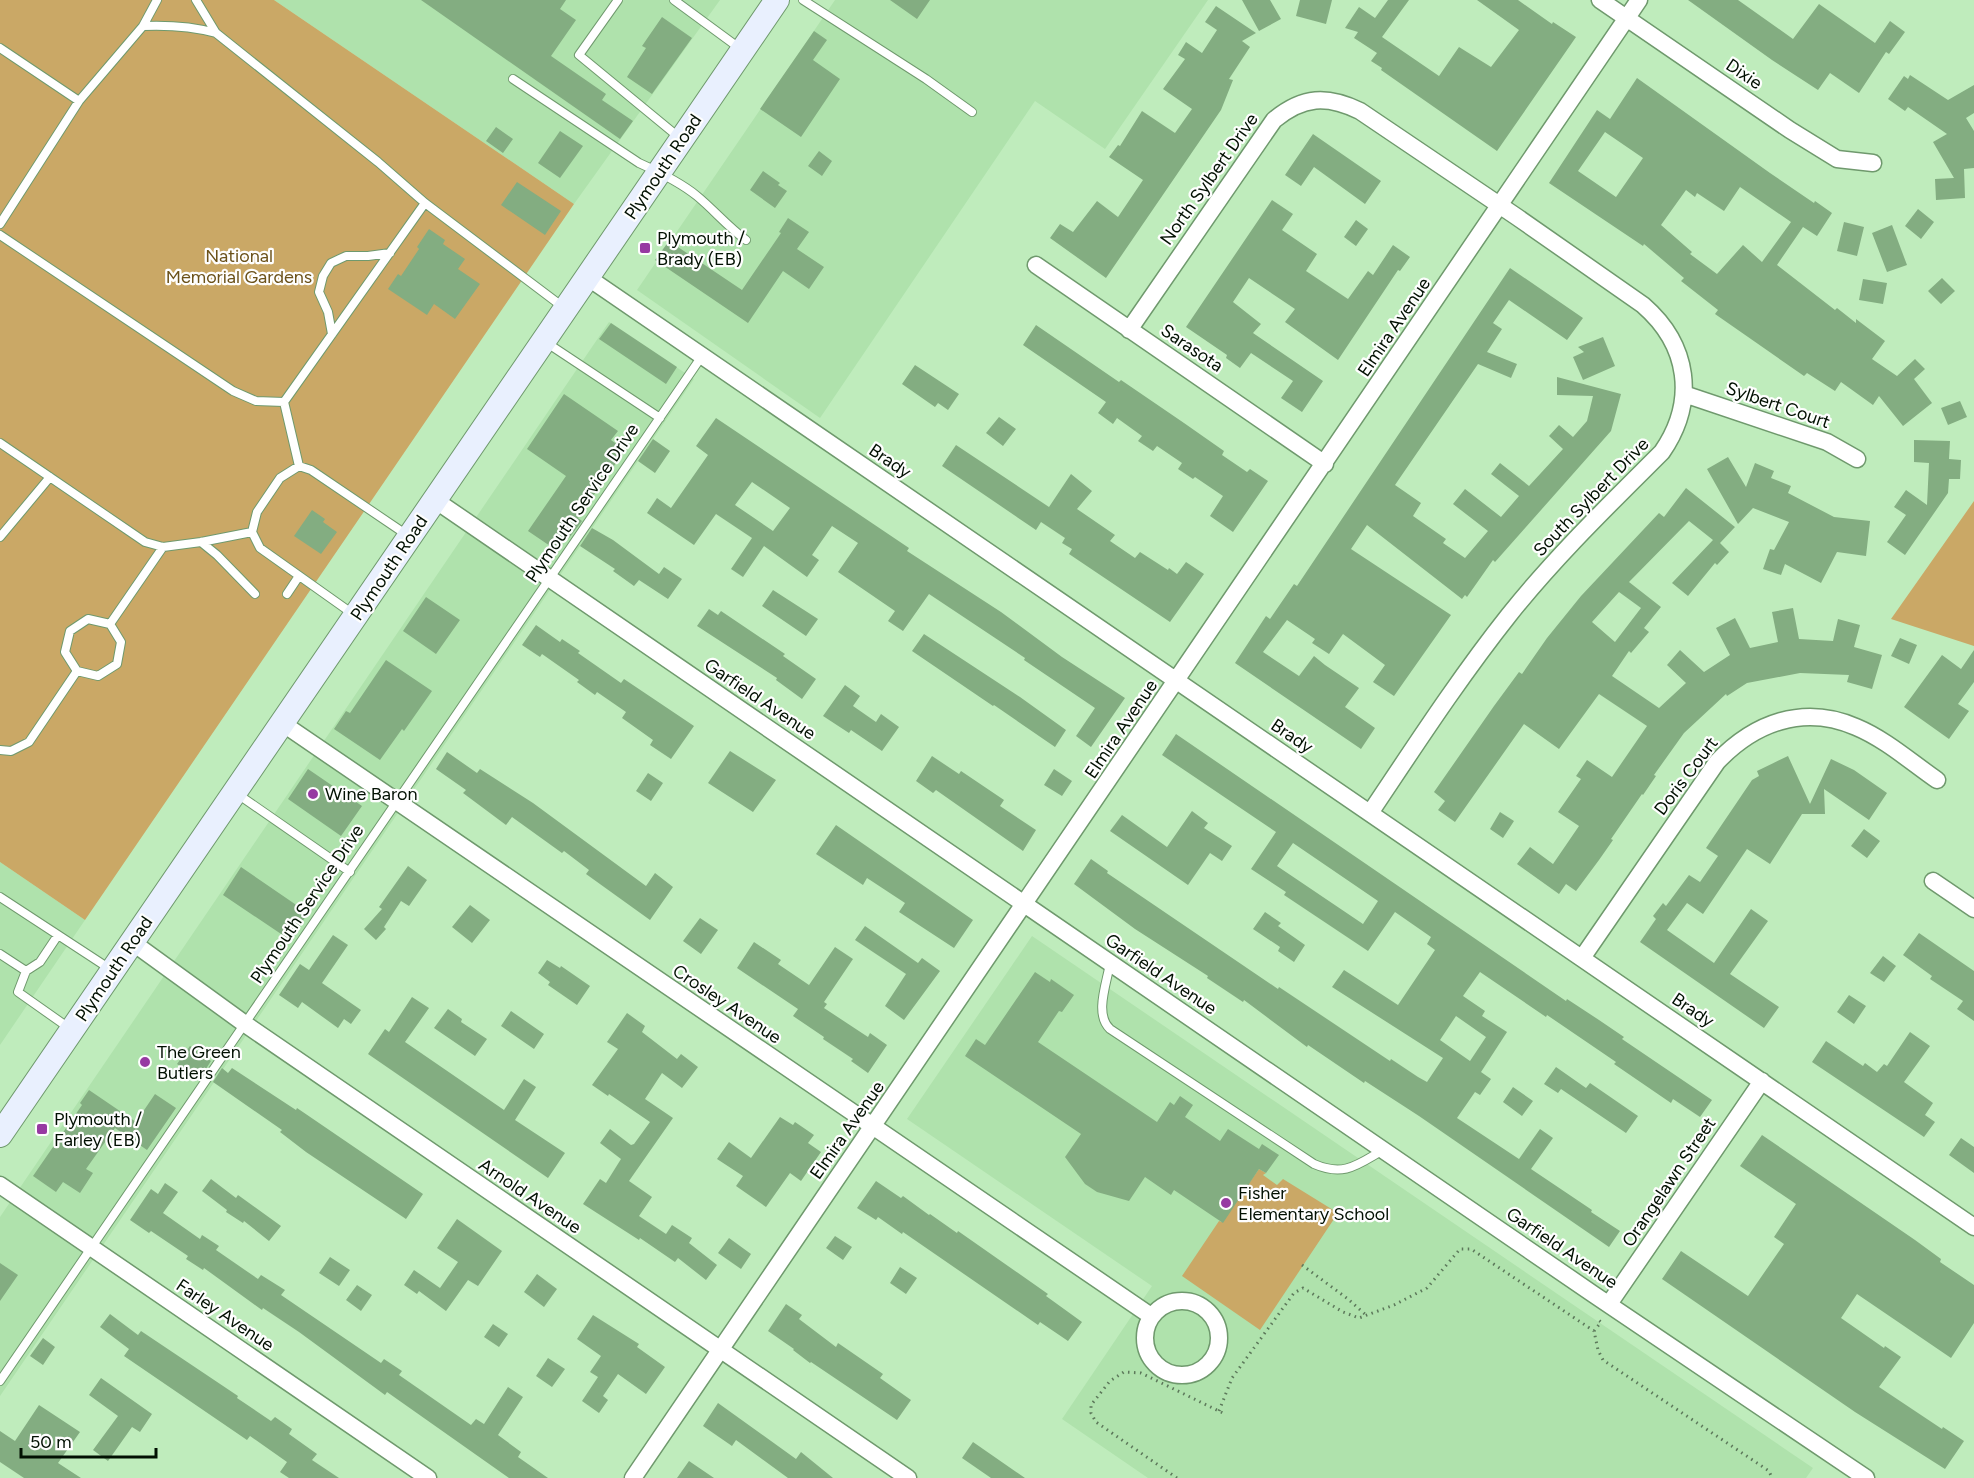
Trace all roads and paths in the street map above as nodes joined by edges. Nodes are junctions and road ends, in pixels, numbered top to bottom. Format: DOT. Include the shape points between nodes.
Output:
graph roads {
  1 [pos="157,0"];
  2 [pos="196,0"];
  3 [pos="618,0"];
  4 [pos="674,0"];
  5 [pos="777,0"];
  6 [pos="804,0"];
  7 [pos="1600,0"];
  8 [pos="1639,0"];
  9 [pos="1627,18"];
  10 [pos="143,26"];
  11 [pos="216,33"];
  12 [pos="0,48"];
  13 [pos="742,50"];
  14 [pos="513,79"];
  15 [pos="79,101"];
  16 [pos="972,112"];
  17 [pos="681,140"];
  18 [pos="1873,163"];
  19 [pos="659,172"];
  20 [pos="425,203"];
  21 [pos="1500,206"];
  22 [pos="0,224"];
  23 [pos="0,235"];
  24 [pos="746,240"];
  25 [pos="390,252"];
  26 [pos="1036,265"];
  27 [pos="587,277"];
  28 [pos="566,309"];
  29 [pos="1130,330"];
  30 [pos="332,334"];
  31 [pos="544,340"];
  32 [pos="702,356"];
  33 [pos="1684,394"];
  34 [pos="284,402"];
  35 [pos="660,418"];
  36 [pos="0,443"];
  37 [pos="1857,459"];
  38 [pos="1325,464"];
  39 [pos="299,466"];
  40 [pos="50,477"];
  41 [pos="435,500"];
  42 [pos="252,532"];
  43 [pos="0,537"];
  44 [pos="410,537"];
  45 [pos="201,542"];
  46 [pos="163,547"];
  47 [pos="299,576"];
  48 [pos="549,579"];
  49 [pos="255,594"];
  50 [pos="287,594"];
  51 [pos="356,615"];
  52 [pos="110,624"];
  53 [pos="77,671"];
  54 [pos="1177,681"];
  55 [pos="282,723"];
  56 [pos="0,750"];
  57 [pos="1937,780"];
  58 [pos="235,792"];
  59 [pos="397,802"];
  60 [pos="1370,813"];
  61 [pos="350,872"];
  62 [pos="1933,881"];
  63 [pos="0,897"];
  64 [pos="1025,904"];
  65 [pos="1974,909"];
  66 [pos="58,935"];
  67 [pos="132,942"];
  68 [pos="0,954"];
  69 [pos="1582,958"];
  70 [pos="1110,963"];
  71 [pos="26,971"];
  72 [pos="113,971"];
  73 [pos="245,1024"];
  74 [pos="72,1030"];
  75 [pos="1762,1081"];
  76 [pos="873,1127"];
  77 [pos="2,1130"];
  78 [pos="1383,1150"];
  79 [pos="0,1185"];
  80 [pos="1974,1227"];
  81 [pos="92,1248"];
  82 [pos="1302,1265"];
  83 [pos="1609,1304"];
  84 [pos="1366,1315"];
  85 [pos="1151,1316"];
  86 [pos="1601,1322"];
  87 [pos="1594,1331"];
  88 [pos="719,1349"];
  89 [pos="0,1381"];
  90 [pos="1219,1411"];
  91 [pos="1225,1414"];
  92 [pos="428,1478"];
  93 [pos="633,1478"];
  94 [pos="908,1478"];
  95 [pos="1177,1478"];
  96 [pos="1772,1478"];
  97 [pos="1866,1478"];
  1 -- 10 [label="lane"];
  2 -- 11 [label="lane"];
  3 -- 17 [label="lane" via="579,55"];
  4 -- 13 [label="lane"];
  5 -- 13 [label="main road, Plymouth Road"];
  6 -- 16 [label="lane"];
  7 -- 9 [label="street, Dixie"];
  8 -- 9 [label="street, Elmira Avenue"];
  9 -- 18 [label="street, Dixie" via="1837,159"];
  9 -- 21 [label="street, Elmira Avenue"];
  10 -- 11 [label="lane" via="195,27"];
  10 -- 15 [label="lane"];
  11 -- 20 [label="lane"];
  12 -- 15 [label="lane"];
  13 -- 17 [label="main road, Plymouth Road"];
  14 -- 19 [label="lane" via="639,163"];
  15 -- 22 [label="lane"];
  17 -- 19 [label="main road, Plymouth Road"];
  19 -- 24 [label="lane" via="694,194"];
  19 -- 27 [label="main road, Plymouth Road"];
  20 -- 25 [label="lane"];
  20 -- 28 [label="lane"];
  21 -- 29 [label="street, North Sylbert Drive" via="1353,108 1330,100 1300,104 1286,110 1266,128"];
  21 -- 33 [label="street, South Sylbert Drive" via="1653,315 1677,349"];
  21 -- 38 [label="street, Elmira Avenue"];
  23 -- 34 [label="lane" via="233,391 256,401"];
  25 -- 30 [label="lane"];
  25 -- 30 [label="lane" via="346,256 331,263 319,292"];
  26 -- 29 [label="street, Sarasota"];
  27 -- 28 [label="main road, Plymouth Road"];
  27 -- 32 [label="street, Brady"];
  28 -- 31 [label="main road, Plymouth Road"];
  29 -- 38 [label="street, Sarasota"];
  30 -- 34 [label="lane"];
  31 -- 35 [label="lane"];
  31 -- 41 [label="main road, Plymouth Road"];
  32 -- 35 [label="lane, Plymouth Service Drive"];
  32 -- 54 [label="street, Brady"];
  33 -- 37 [label="street, Sylbert Court" via="1827,442"];
  33 -- 60 [label="street, South Sylbert Drive" via="1678,423 1662,452 1577,537 1509,615"];
  34 -- 39 [label="lane"];
  35 -- 48 [label="lane, Plymouth Service Drive"];
  36 -- 40 [label="lane"];
  38 -- 54 [label="street, Elmira Avenue"];
  39 -- 42 [label="lane" via="280,478 256,512"];
  39 -- 44 [label="lane" via="311,470"];
  40 -- 43 [label="lane"];
  40 -- 46 [label="lane" via="145,542"];
  41 -- 44 [label="main road, Plymouth Road"];
  41 -- 48 [label="street, Garfield Avenue"];
  42 -- 45 [label="lane"];
  42 -- 47 [label="lane" via="260,548"];
  44 -- 51 [label="main road, Plymouth Road"];
  45 -- 46 [label="lane"];
  45 -- 49 [label="lane"];
  46 -- 52 [label="lane"];
  47 -- 50 [label="lane"];
  47 -- 51 [label="lane"];
  48 -- 59 [label="lane, Plymouth Service Drive"];
  48 -- 64 [label="street, Garfield Avenue"];
  51 -- 55 [label="main road, Plymouth Road"];
  52 -- 53 [label="lane" via="122,642 117,664 98,676"];
  52 -- 53 [label="lane" via="88,619 70,631 65,652"];
  53 -- 56 [label="lane" via="29,742 11,751"];
  54 -- 60 [label="street, Brady"];
  54 -- 64 [label="street, Elmira Avenue"];
  55 -- 58 [label="main road, Plymouth Road"];
  55 -- 59 [label="street, Crosley Avenue"];
  57 -- 69 [label="street, Doris Court" via="1870,734 1842,722 1797,718 1754,731 1717,762"];
  58 -- 61 [label="lane"];
  58 -- 67 [label="main road, Plymouth Road"];
  59 -- 61 [label="lane, Plymouth Service Drive"];
  59 -- 76 [label="street, Crosley Avenue"];
  60 -- 69 [label="street, Brady"];
  61 -- 73 [label="lane, Plymouth Service Drive"];
  62 -- 65 [label="street"];
  63 -- 66 [label="lane"];
  64 -- 70 [label="street, Garfield Avenue"];
  64 -- 76 [label="street, Elmira Avenue"];
  66 -- 71 [label="lane" via="40,962"];
  66 -- 72 [label="lane"];
  67 -- 72 [label="main road, Plymouth Road"];
  67 -- 73 [label="street, Arnold Avenue"];
  68 -- 71 [label="lane"];
  69 -- 75 [label="street, Brady"];
  70 -- 78 [label="street, Garfield Avenue"];
  70 -- 78 [label="lane" via="1102,1014 1110,1029 1327,1170 1352,1168"];
  71 -- 74 [label="lane" via="18,992"];
  72 -- 74 [label="main road, Plymouth Road"];
  73 -- 81 [label="lane, Plymouth Service Drive"];
  73 -- 88 [label="street, Arnold Avenue"];
  74 -- 77 [label="main road, Plymouth Road"];
  75 -- 80 [label="street, Brady"];
  75 -- 83 [label="street, Orangelawn Street"];
  76 -- 85 [label="street, Crosley Avenue"];
  76 -- 88 [label="street, Elmira Avenue"];
  78 -- 83 [label="street, Garfield Avenue"];
  79 -- 81 [label="street, Farley Avenue"];
  81 -- 89 [label="lane, Plymouth Service Drive"];
  81 -- 92 [label="street, Farley Avenue"];
  82 -- 84 [label="path"];
  83 -- 97 [label="street, Garfield Avenue"];
  84 -- 87 [label="path" via="1427,1288 1461,1249 1471,1249"];
  84 -- 90 [label="path" via="1359,1318 1343,1312 1303,1288 1294,1293 1232,1378"];
  85 -- 85 [label="street" via="1144,1340 1154,1364 1177,1375 1202,1370 1212,1361 1220,1337 1211,1313 1201,1305 1189,1300 1164,1301"];
  86 -- 87 [label="path"];
  87 -- 96 [label="path" via="1603,1360 1769,1471"];
  88 -- 93 [label="street, Elmira Avenue"];
  88 -- 94 [label="street, Arnold Avenue"];
  90 -- 91 [label="path"];
  90 -- 95 [label="path" via="1141,1373 1124,1372 1110,1381 1091,1405 1096,1422"];
}
